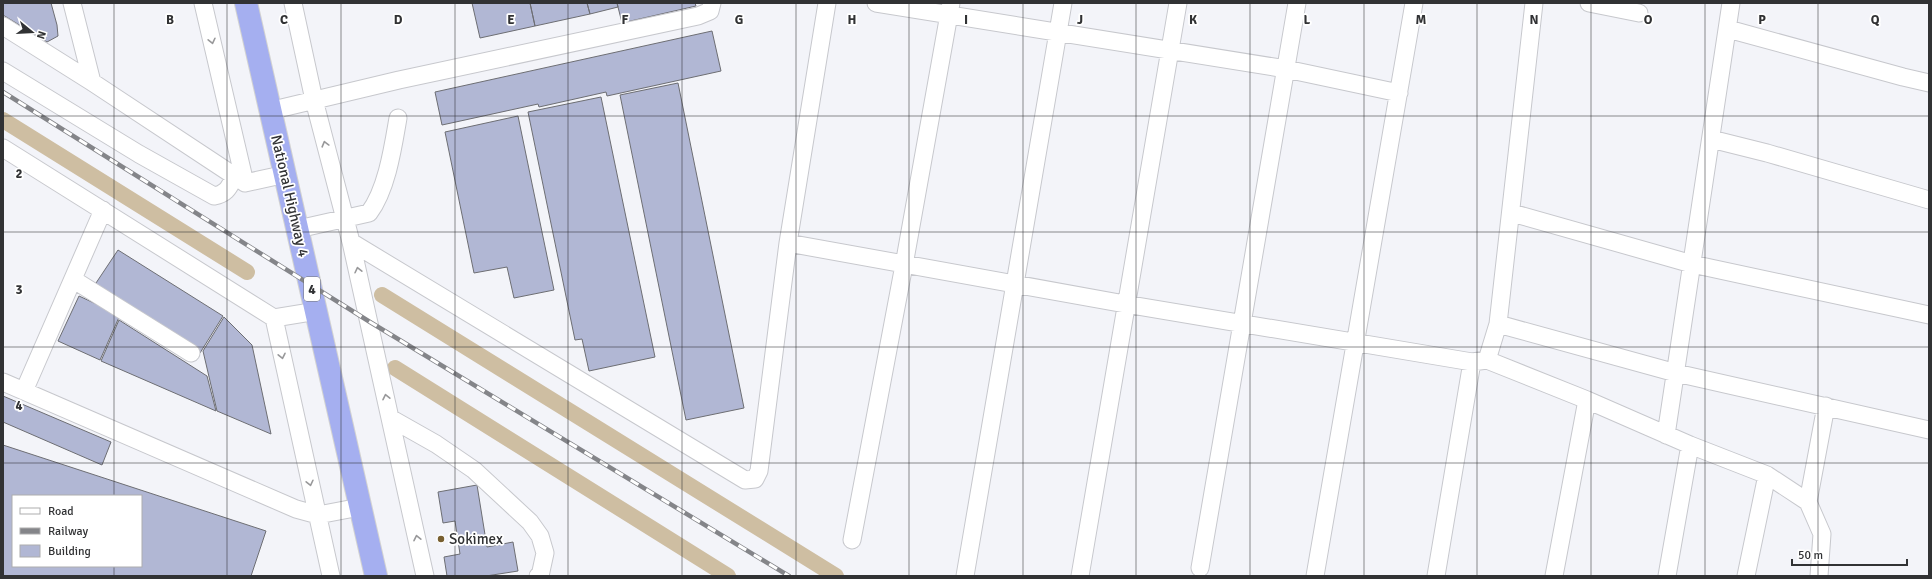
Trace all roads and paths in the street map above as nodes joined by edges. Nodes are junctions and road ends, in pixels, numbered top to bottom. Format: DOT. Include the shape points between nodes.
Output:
graph roads {
  1 [pos="72,3"];
  2 [pos="204,3"];
  3 [pos="246,3"];
  4 [pos="293,3"];
  5 [pos="712,3"];
  6 [pos="827,3"];
  7 [pos="876,3"];
  8 [pos="1063,3"];
  9 [pos="1178,3"];
  10 [pos="1297,3"];
  11 [pos="1414,3"];
  12 [pos="1534,3"];
  13 [pos="1589,3"];
  14 [pos="1732,3"];
  15 [pos="949,9"];
  16 [pos="1639,13"];
  17 [pos="3,26"];
  18 [pos="1728,29"];
  19 [pos="1058,33"];
  20 [pos="1170,50"];
  21 [pos="1286,69"];
  22 [pos="3,71"];
  23 [pos="92,82"];
  24 [pos="1929,83"];
  25 [pos="1399,93"];
  26 [pos="314,100"];
  27 [pos="269,111"];
  28 [pos="398,118"];
  29 [pos="1711,139"];
  30 [pos="4,150"];
  31 [pos="286,174"];
  32 [pos="240,180"];
  33 [pos="1929,200"];
  34 [pos="103,210"];
  35 [pos="1512,213"];
  36 [pos="345,219"];
  37 [pos="298,229"];
  38 [pos="351,242"];
  39 [pos="788,243"];
  40 [pos="1692,264"];
  41 [pos="904,265"];
  42 [pos="74,280"];
  43 [pos="1015,284"];
  44 [pos="1125,304"];
  45 [pos="317,311"];
  46 [pos="1929,315"];
  47 [pos="274,318"];
  48 [pos="1243,323"];
  49 [pos="1498,324"];
  50 [pos="1354,341"];
  51 [pos="191,353"];
  52 [pos="1480,361"];
  53 [pos="1676,373"];
  54 [pos="3,382"];
  55 [pos="24,391"];
  56 [pos="1587,400"];
  57 [pos="1826,406"];
  58 [pos="390,418"];
  59 [pos="1929,430"];
  60 [pos="1666,435"];
  61 [pos="1690,445"];
  62 [pos="1767,475"];
  63 [pos="1808,502"];
  64 [pos="360,507"];
  65 [pos="318,515"];
  66 [pos="852,540"];
  67 [pos="1200,568"];
  68 [pos="331,576"];
  69 [pos="376,576"];
  70 [pos="425,576"];
  71 [pos="538,576"];
  72 [pos="966,576"];
  73 [pos="1080,576"];
  74 [pos="1315,576"];
  75 [pos="1436,576"];
  76 [pos="1554,576"];
  77 [pos="1667,576"];
  78 [pos="1746,576"];
  79 [pos="1819,576"];
  1 -- 23 [label="street"];
  2 -- 32 [label="street, one-way"];
  3 -- 27 [label="highway, National Highway 4 / 4"];
  4 -- 26 [label="street"];
  5 -- 26 [label="street" via="710,11 698,16"];
  6 -- 39 [label="street"];
  7 -- 15 [label="street"];
  8 -- 19 [label="street"];
  9 -- 20 [label="street"];
  10 -- 21 [label="street"];
  11 -- 25 [label="street"];
  12 -- 35 [label="street"];
  13 -- 16 [label="street"];
  14 -- 18 [label="street"];
  15 -- 19 [label="street"];
  15 -- 41 [label="street"];
  17 -- 23 [label="street"];
  18 -- 24 [label="street"];
  18 -- 29 [label="street"];
  19 -- 20 [label="street"];
  19 -- 43 [label="street"];
  20 -- 21 [label="street"];
  20 -- 44 [label="street"];
  21 -- 25 [label="street"];
  21 -- 48 [label="street"];
  22 -- 32 [label="street" via="139,154 214,196 223,195"];
  23 -- 32 [label="street"];
  25 -- 50 [label="street"];
  26 -- 27 [label="street"];
  36 -- 26 [label="street, one-way"];
  27 -- 31 [label="highway, National Highway 4 / 4"];
  28 -- 36 [label="street" via="390,158 376,204 369,213"];
  29 -- 33 [label="street" via="1767,152"];
  29 -- 40 [label="street"];
  30 -- 34 [label="street"];
  31 -- 32 [label="street"];
  31 -- 37 [label="highway, National Highway 4 / 4"];
  34 -- 42 [label="street"];
  34 -- 47 [label="street"];
  35 -- 40 [label="street"];
  35 -- 49 [label="street"];
  36 -- 37 [label="street"];
  36 -- 38 [label="street"];
  37 -- 45 [label="highway, National Highway 4 / 4"];
  38 -- 39 [label="street" via="745,480 755,478 759,471"];
  58 -- 38 [label="street, one-way"];
  39 -- 41 [label="street"];
  40 -- 46 [label="street"];
  40 -- 53 [label="street"];
  41 -- 43 [label="street"];
  41 -- 66 [label="street"];
  42 -- 51 [label="street"];
  42 -- 55 [label="street"];
  43 -- 44 [label="street"];
  43 -- 72 [label="street"];
  44 -- 48 [label="street"];
  44 -- 73 [label="street"];
  45 -- 47 [label="street"];
  45 -- 64 [label="highway, National Highway 4 / 4"];
  47 -- 65 [label="street, one-way"];
  48 -- 50 [label="street"];
  48 -- 67 [label="street"];
  49 -- 52 [label="street"];
  49 -- 53 [label="street"];
  50 -- 52 [label="street"];
  50 -- 74 [label="street"];
  52 -- 56 [label="street"];
  52 -- 75 [label="street"];
  53 -- 57 [label="street"];
  53 -- 60 [label="street"];
  54 -- 55 [label="street"];
  55 -- 65 [label="street" via="296,509"];
  56 -- 60 [label="street"];
  56 -- 76 [label="street"];
  57 -- 59 [label="street"];
  57 -- 63 [label="street"];
  70 -- 58 [label="street, one-way"];
  58 -- 71 [label="street" via="436,444 474,470 530,522 540,536 545,554"];
  60 -- 61 [label="street"];
  61 -- 62 [label="street"];
  61 -- 77 [label="street"];
  62 -- 63 [label="street"];
  62 -- 78 [label="street"];
  63 -- 79 [label="street" via="1822,534"];
  64 -- 65 [label="street"];
  64 -- 69 [label="highway, National Highway 4 / 4"];
  65 -- 68 [label="street"];
}
